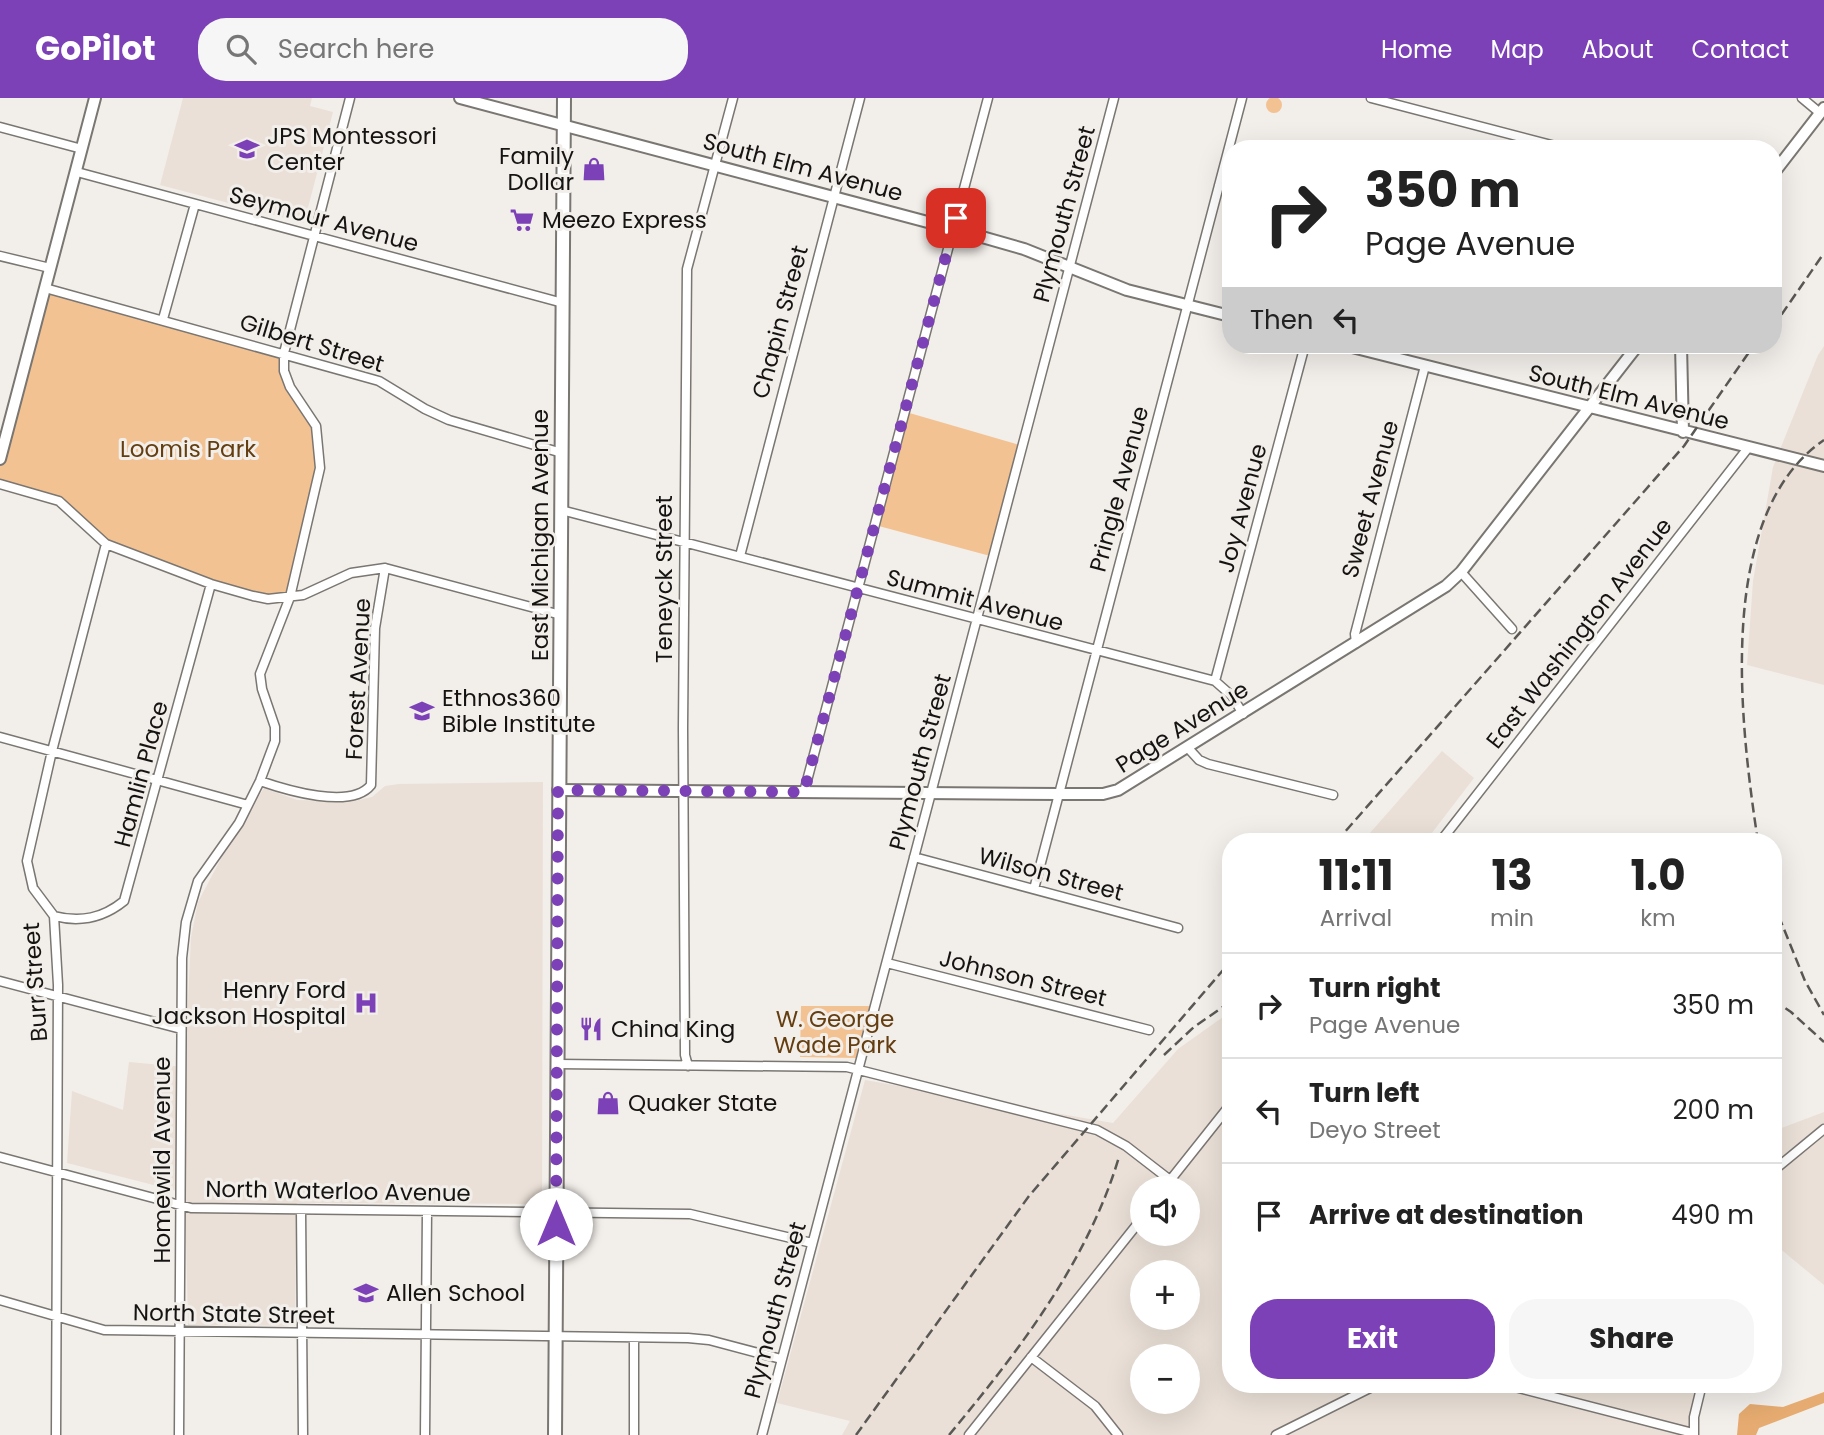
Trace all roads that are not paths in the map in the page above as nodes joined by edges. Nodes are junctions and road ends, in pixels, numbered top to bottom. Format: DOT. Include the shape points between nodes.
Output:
graph roads {
  1 [pos="95,98"];
  2 [pos="350,98"];
  3 [pos="460,98"];
  4 [pos="564,98"];
  5 [pos="733,98"];
  6 [pos="860,98"];
  7 [pos="988,98"];
  8 [pos="1114,98"];
  9 [pos="1242,98"];
  10 [pos="1371,98"];
  11 [pos="1802,98"];
  12 [pos="1822,110"];
  13 [pos="564,125"];
  14 [pos="0,127"];
  15 [pos="1231,140"];
  16 [pos="1532,140"];
  17 [pos="82,149"];
  18 [pos="1782,162"];
  19 [pos="715,165"];
  20 [pos="76,172"];
  21 [pos="1222,174"];
  22 [pos="1219,185"];
  23 [pos="1222,186"];
  24 [pos="833,197"];
  25 [pos="195,204"];
  26 [pos="954,229"];
  27 [pos="314,236"];
  28 [pos="0,256"];
  29 [pos="1070,267"];
  30 [pos="50,268"];
  31 [pos="45,288"];
  32 [pos="562,303"];
  33 [pos="1187,305"];
  34 [pos="1222,314"];
  35 [pos="163,319"];
  36 [pos="284,353"];
  37 [pos="1303,354"];
  38 [pos="1379,354"];
  39 [pos="1631,354"];
  40 [pos="1681,354"];
  41 [pos="1425,366"];
  42 [pos="1588,409"];
  43 [pos="1684,432"];
  44 [pos="1748,447"];
  45 [pos="562,453"];
  46 [pos="0,459"];
  47 [pos="1824,466"];
  48 [pos="0,484"];
  49 [pos="561,510"];
  50 [pos="685,542"];
  51 [pos="106,544"];
  52 [pos="740,556"];
  53 [pos="385,568"];
  54 [pos="1461,572"];
  55 [pos="211,584"];
  56 [pos="858,589"];
  57 [pos="290,597"];
  58 [pos="561,615"];
  59 [pos="977,620"];
  60 [pos="1512,629"];
  61 [pos="1356,643"];
  62 [pos="1095,652"];
  63 [pos="1215,681"];
  64 [pos="1243,714"];
  65 [pos="0,737"];
  66 [pos="1188,748"];
  67 [pos="51,751"];
  68 [pos="159,780"];
  69 [pos="260,781"];
  70 [pos="558,790"];
  71 [pos="685,791"];
  72 [pos="804,792"];
  73 [pos="932,793"];
  74 [pos="1059,794"];
  75 [pos="1333,795"];
  76 [pos="248,805"];
  77 [pos="1447,833"];
  78 [pos="914,857"];
  79 [pos="1034,889"];
  80 [pos="54,916"];
  81 [pos="1178,928"];
  82 [pos="887,963"];
  83 [pos="0,981"];
  84 [pos="58,996"];
  85 [pos="181,1029"];
  86 [pos="1149,1030"];
  87 [pos="557,1064"];
  88 [pos="688,1066"];
  89 [pos="857,1070"];
  90 [pos="1222,1115"];
  91 [pos="1824,1129"];
  92 [pos="0,1157"];
  93 [pos="1782,1164"];
  94 [pos="57,1172"];
  95 [pos="1165,1176"];
  96 [pos="1173,1176"];
  97 [pos="181,1206"];
  98 [pos="301,1210"];
  99 [pos="427,1212"];
  100 [pos="556,1212"];
  101 [pos="1130,1233"];
  102 [pos="812,1243"];
  103 [pos="0,1300"];
  104 [pos="57,1316"];
  105 [pos="181,1333"];
  106 [pos="303,1334"];
  107 [pos="425,1336"];
  108 [pos="556,1337"];
  109 [pos="634,1338"];
  110 [pos="1031,1357"];
  111 [pos="781,1359"];
  112 [pos="1360,1393"];
  113 [pos="1537,1393"];
  114 [pos="1701,1393"];
  115 [pos="1694,1434"];
  116 [pos="56,1435"];
  117 [pos="179,1435"];
  118 [pos="303,1435"];
  119 [pos="425,1435"];
  120 [pos="555,1435"];
  121 [pos="634,1435"];
  122 [pos="762,1435"];
  123 [pos="969,1435"];
  124 [pos="1118,1435"];
  125 [pos="1276,1435"];
  1 -- 17 [label="street"];
  2 -- 27 [label="street, Homewild Avenue"];
  3 -- 13 [label="street, South Elm Avenue"];
  4 -- 13 [label="main road, East Michigan Avenue"];
  5 -- 19 [label="street, Teneyck Street"];
  6 -- 24 [label="street, Chapin Street"];
  7 -- 26 [label="street"];
  8 -- 29 [label="street, Plymouth Street"];
  9 -- 15 [label="street, Pringle Avenue"];
  10 -- 16 [label="street"];
  11 -- 12 [label="street"];
  12 -- 18 [label="street"];
  13 -- 19 [label="street, South Elm Avenue"];
  13 -- 32 [label="main road, East Michigan Avenue"];
  14 -- 17 [label="street"];
  17 -- 20 [label="street"];
  19 -- 24 [label="street, South Elm Avenue"];
  19 -- 50 [label="street, Teneyck Street" via="687,269"];
  20 -- 25 [label="street, Seymour Avenue"];
  20 -- 30 [label="street"];
  21 -- 22 [label="street, Pringle Avenue"];
  22 -- 23 [label="street"];
  22 -- 33 [label="street, Pringle Avenue"];
  24 -- 26 [label="street, South Elm Avenue"];
  24 -- 52 [label="street, Chapin Street"];
  25 -- 27 [label="street, Seymour Avenue"];
  25 -- 35 [label="street"];
  26 -- 29 [label="street, South Elm Avenue"];
  26 -- 56 [label="street"];
  27 -- 32 [label="street, Seymour Avenue"];
  27 -- 36 [label="street, Homewild Avenue"];
  28 -- 30 [label="street"];
  29 -- 33 [label="street, South Elm Avenue" via="1128,290"];
  29 -- 59 [label="street, Plymouth Street"];
  30 -- 31 [label="street"];
  31 -- 35 [label="street, Gilbert Street"];
  31 -- 46 [label="street"];
  32 -- 45 [label="main road, East Michigan Avenue"];
  33 -- 34 [label="street, South Elm Avenue"];
  33 -- 62 [label="street, Pringle Avenue"];
  35 -- 36 [label="street, Gilbert Street"];
  36 -- 45 [label="street, Gilbert Street" via="379,381 449,420"];
  36 -- 57 [label="street, Homewild Avenue" via="290,387 316,426 320,468"];
  37 -- 63 [label="street, Joy Avenue"];
  38 -- 41 [label="street, South Elm Avenue"];
  39 -- 42 [label="street, Page Avenue"];
  40 -- 43 [label="street"];
  41 -- 42 [label="street, South Elm Avenue"];
  41 -- 61 [label="street, Sweet Avenue"];
  42 -- 43 [label="street, South Elm Avenue"];
  42 -- 54 [label="street, Page Avenue"];
  43 -- 44 [label="street, South Elm Avenue"];
  44 -- 47 [label="street, South Elm Avenue"];
  44 -- 77 [label="street, East Washington Avenue"];
  45 -- 49 [label="main road, East Michigan Avenue"];
  48 -- 51 [label="street" via="59,501"];
  49 -- 50 [label="street, Summit Avenue"];
  49 -- 58 [label="main road, East Michigan Avenue"];
  50 -- 52 [label="street, Summit Avenue"];
  50 -- 71 [label="street, Teneyck Street"];
  51 -- 55 [label="street"];
  51 -- 67 [label="street, Burr Street"];
  52 -- 56 [label="street, Summit Avenue"];
  53 -- 57 [label="street" via="351,573"];
  53 -- 58 [label="street"];
  53 -- 69 [label="street, Forest Avenue" via="375,628 372,779 368,790 358,795 300,794"];
  54 -- 60 [label="street"];
  54 -- 61 [label="street, Page Avenue"];
  55 -- 57 [label="street" via="253,596"];
  55 -- 68 [label="street, Hamlin Place"];
  56 -- 59 [label="street, Summit Avenue"];
  56 -- 72 [label="street"];
  57 -- 69 [label="street, Homewild Avenue" via="260,674 275,741"];
  58 -- 70 [label="main road, East Michigan Avenue"];
  59 -- 62 [label="street, Summit Avenue"];
  59 -- 73 [label="street, Plymouth Street"];
  61 -- 64 [label="street, Page Avenue"];
  62 -- 63 [label="street, Summit Avenue"];
  62 -- 74 [label="street, Pringle Avenue"];
  63 -- 64 [label="street"];
  64 -- 66 [label="street, Page Avenue"];
  65 -- 67 [label="street"];
  66 -- 74 [label="street, Page Avenue" via="1118,790"];
  66 -- 75 [label="street" via="1208,764"];
  67 -- 68 [label="street"];
  67 -- 80 [label="street, Burr Street" via="27,861 33,888"];
  68 -- 76 [label="street"];
  68 -- 80 [label="street, Hamlin Place" via="124,901 101,916 76,920"];
  69 -- 76 [label="street, Homewild Avenue"];
  70 -- 71 [label="street, Page Avenue"];
  70 -- 87 [label="main road, East Michigan Avenue"];
  71 -- 72 [label="street, Page Avenue"];
  71 -- 88 [label="street, Teneyck Street"];
  72 -- 73 [label="street, Page Avenue"];
  73 -- 74 [label="street, Page Avenue"];
  73 -- 78 [label="street, Plymouth Street"];
  74 -- 79 [label="street, Pringle Avenue"];
  76 -- 85 [label="street, Homewild Avenue" via="191,899 182,958"];
  78 -- 79 [label="street, Wilson Street"];
  78 -- 82 [label="street, Plymouth Street"];
  79 -- 81 [label="street, Wilson Street"];
  80 -- 84 [label="street, Burr Street"];
  82 -- 86 [label="street, Johnson Street"];
  82 -- 89 [label="street, Plymouth Street"];
  83 -- 84 [label="street"];
  84 -- 85 [label="street"];
  84 -- 94 [label="street, Burr Street"];
  85 -- 97 [label="street, Homewild Avenue"];
  87 -- 88 [label="street"];
  87 -- 100 [label="main road, East Michigan Avenue"];
  88 -- 89 [label="street"];
  89 -- 95 [label="street" via="1097,1130"];
  89 -- 102 [label="street, Plymouth Street"];
  90 -- 96 [label="street"];
  91 -- 93 [label="street"];
  92 -- 94 [label="street, North Waterloo Avenue"];
  94 -- 97 [label="street, North Waterloo Avenue"];
  94 -- 104 [label="street, Burr Street"];
  97 -- 98 [label="street, North Waterloo Avenue"];
  97 -- 105 [label="street, Homewild Avenue"];
  98 -- 99 [label="street, North Waterloo Avenue"];
  98 -- 106 [label="street"];
  99 -- 100 [label="street, North Waterloo Avenue"];
  99 -- 107 [label="street"];
  100 -- 102 [label="street, North Waterloo Avenue" via="702,1215"];
  100 -- 108 [label="main road, East Michigan Avenue"];
  101 -- 110 [label="street"];
  102 -- 111 [label="street, Plymouth Street"];
  103 -- 104 [label="street, North State Street"];
  104 -- 105 [label="street, North State Street" via="104,1330"];
  104 -- 116 [label="street, Burr Street"];
  105 -- 106 [label="street, North State Street"];
  105 -- 117 [label="street, Homewild Avenue"];
  106 -- 107 [label="street, North State Street"];
  106 -- 118 [label="street"];
  107 -- 108 [label="street, North State Street"];
  107 -- 119 [label="street"];
  108 -- 109 [label="street, North State Street"];
  108 -- 120 [label="main road, East Michigan Avenue"];
  109 -- 111 [label="street, North State Street" via="709,1340"];
  109 -- 121 [label="street"];
  110 -- 123 [label="street"];
  110 -- 124 [label="street" via="1095,1406"];
  111 -- 122 [label="street, Plymouth Street"];
  112 -- 125 [label="street"];
  113 -- 115 [label="street"];
  114 -- 115 [label="street"];
}
